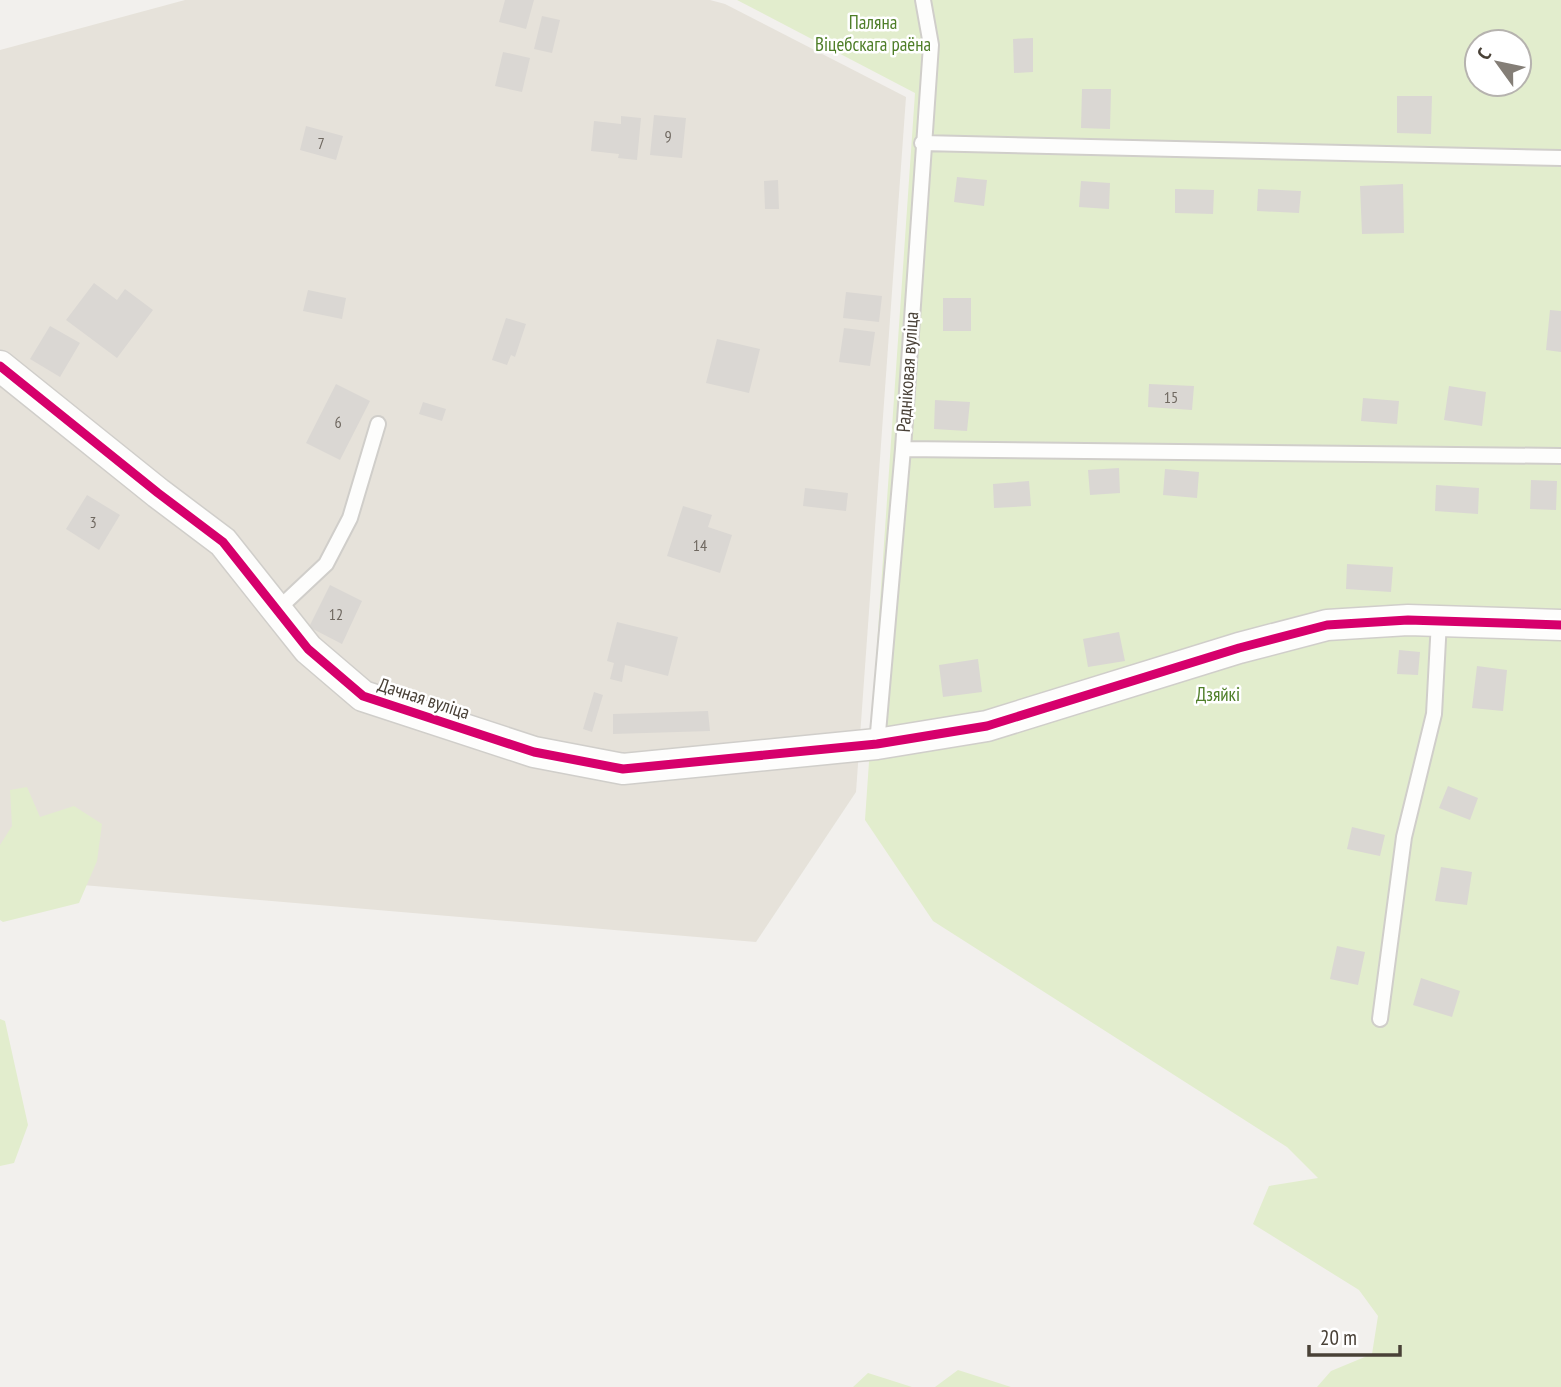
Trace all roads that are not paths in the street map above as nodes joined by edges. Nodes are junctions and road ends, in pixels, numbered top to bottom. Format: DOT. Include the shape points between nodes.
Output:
graph roads {
  1 [pos="923,0"];
  2 [pos="922,143"];
  3 [pos="1561,158"];
  4 [pos="0,366"];
  5 [pos="378,424"];
  6 [pos="902,449"];
  7 [pos="1561,456"];
  8 [pos="277,610"];
  9 [pos="1439,621"];
  10 [pos="1561,625"];
  11 [pos="877,744"];
  12 [pos="1380,1019"];
  1 -- 2 [label="lane, Радніковая вуліца" via="931,45"];
  2 -- 3 [label="lane"];
  2 -- 6 [label="lane, Радніковая вуліца"];
  4 -- 8 [label="street, Дачная вуліца" via="223,542"];
  5 -- 8 [label="lane" via="350,518 326,564"];
  6 -- 7 [label="lane"];
  6 -- 11 [label="lane, Радніковая вуліца"];
  8 -- 11 [label="street, Дачная вуліца" via="308,649 363,696 534,752 623,769"];
  9 -- 10 [label="street, Дачная вуліца"];
  9 -- 11 [label="street, Дачная вуліца" via="1327,625 987,726"];
  9 -- 12 [label="lane" via="1434,714 1404,837"];
}
